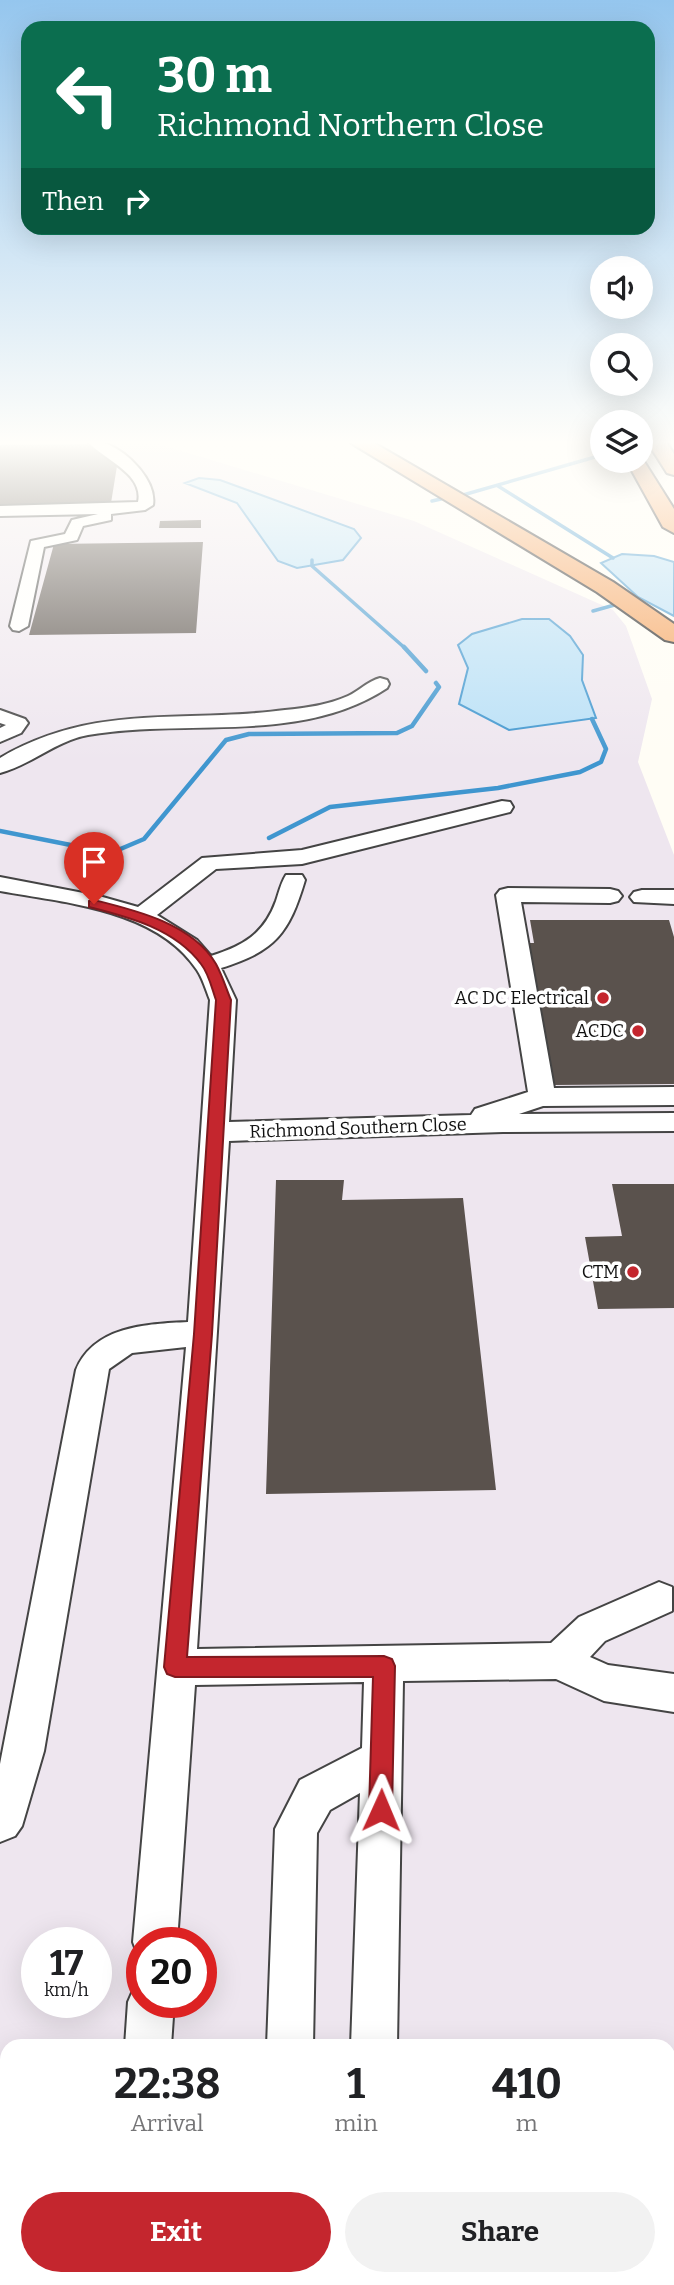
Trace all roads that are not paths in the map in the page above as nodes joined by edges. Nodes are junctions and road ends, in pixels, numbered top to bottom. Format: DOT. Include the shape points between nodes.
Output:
graph roads {
  1 [pos="36,550"];
  2 [pos="541,550"];
  3 [pos="19,626"];
  4 [pos="674,635"];
  5 [pos="380,684"];
  6 [pos="0,716"];
  7 [pos="0,736"];
  8 [pos="0,768"];
  9 [pos="0,781"];
  10 [pos="502,807"];
  11 [pos="294,880"];
  12 [pos="0,884"];
  13 [pos="610,896"];
  14 [pos="642,897"];
  15 [pos="674,897"];
  16 [pos="141,916"];
  17 [pos="209,964"];
  18 [pos="674,1096"];
  19 [pos="542,1097"];
  20 [pos="674,1122"];
  21 [pos="456,1125"];
  22 [pos="214,1132"];
  23 [pos="203,1334"];
  24 [pos="659,1599"];
  25 [pos="559,1661"];
  26 [pos="384,1666"];
  27 [pos="175,1667"];
  28 [pos="674,1693"];
  29 [pos="382,1759"];
  30 [pos="0,1821"];
  31 [pos="156,1927"];
  32 [pos="150,2018"];
  33 [pos="148,2039"];
  34 [pos="290,2039"];
  35 [pos="374,2039"];
  1 -- 3 [label="street"];
  2 -- 4 [label="highway"];
  5 -- 8 [label="street" via="351,705 304,713 84,729 35,746"];
  6 -- 7 [label="street" via="18,723"];
  8 -- 9 [label="street" via="4,773"];
  10 -- 16 [label="street" via="302,857 211,863"];
  11 -- 17 [label="street" via="285,911 265,940 246,952"];
  12 -- 16 [label="street"];
  13 -- 19 [label="street" via="508,895"];
  14 -- 15 [label="street"];
  16 -- 17 [label="street" via="174,932"];
  17 -- 22 [label="street" via="223,1000"];
  18 -- 19 [label="street"];
  19 -- 21 [label="street"];
  20 -- 21 [label="street, Richmond Southern Close"];
  21 -- 22 [label="street, Richmond Southern Close"];
  22 -- 23 [label="street"];
  23 -- 27 [label="street"];
  23 -- 30 [label="street" via="120,1344 97,1360 24,1751"];
  24 -- 25 [label="street" via="592,1629"];
  25 -- 26 [label="street"];
  25 -- 28 [label="street" via="604,1683"];
  26 -- 27 [label="street"];
  26 -- 29 [label="street"];
  27 -- 31 [label="street"];
  29 -- 34 [label="street" via="315,1795 296,1829"];
  29 -- 35 [label="street"];
  32 -- 33 [label="street"];
}
